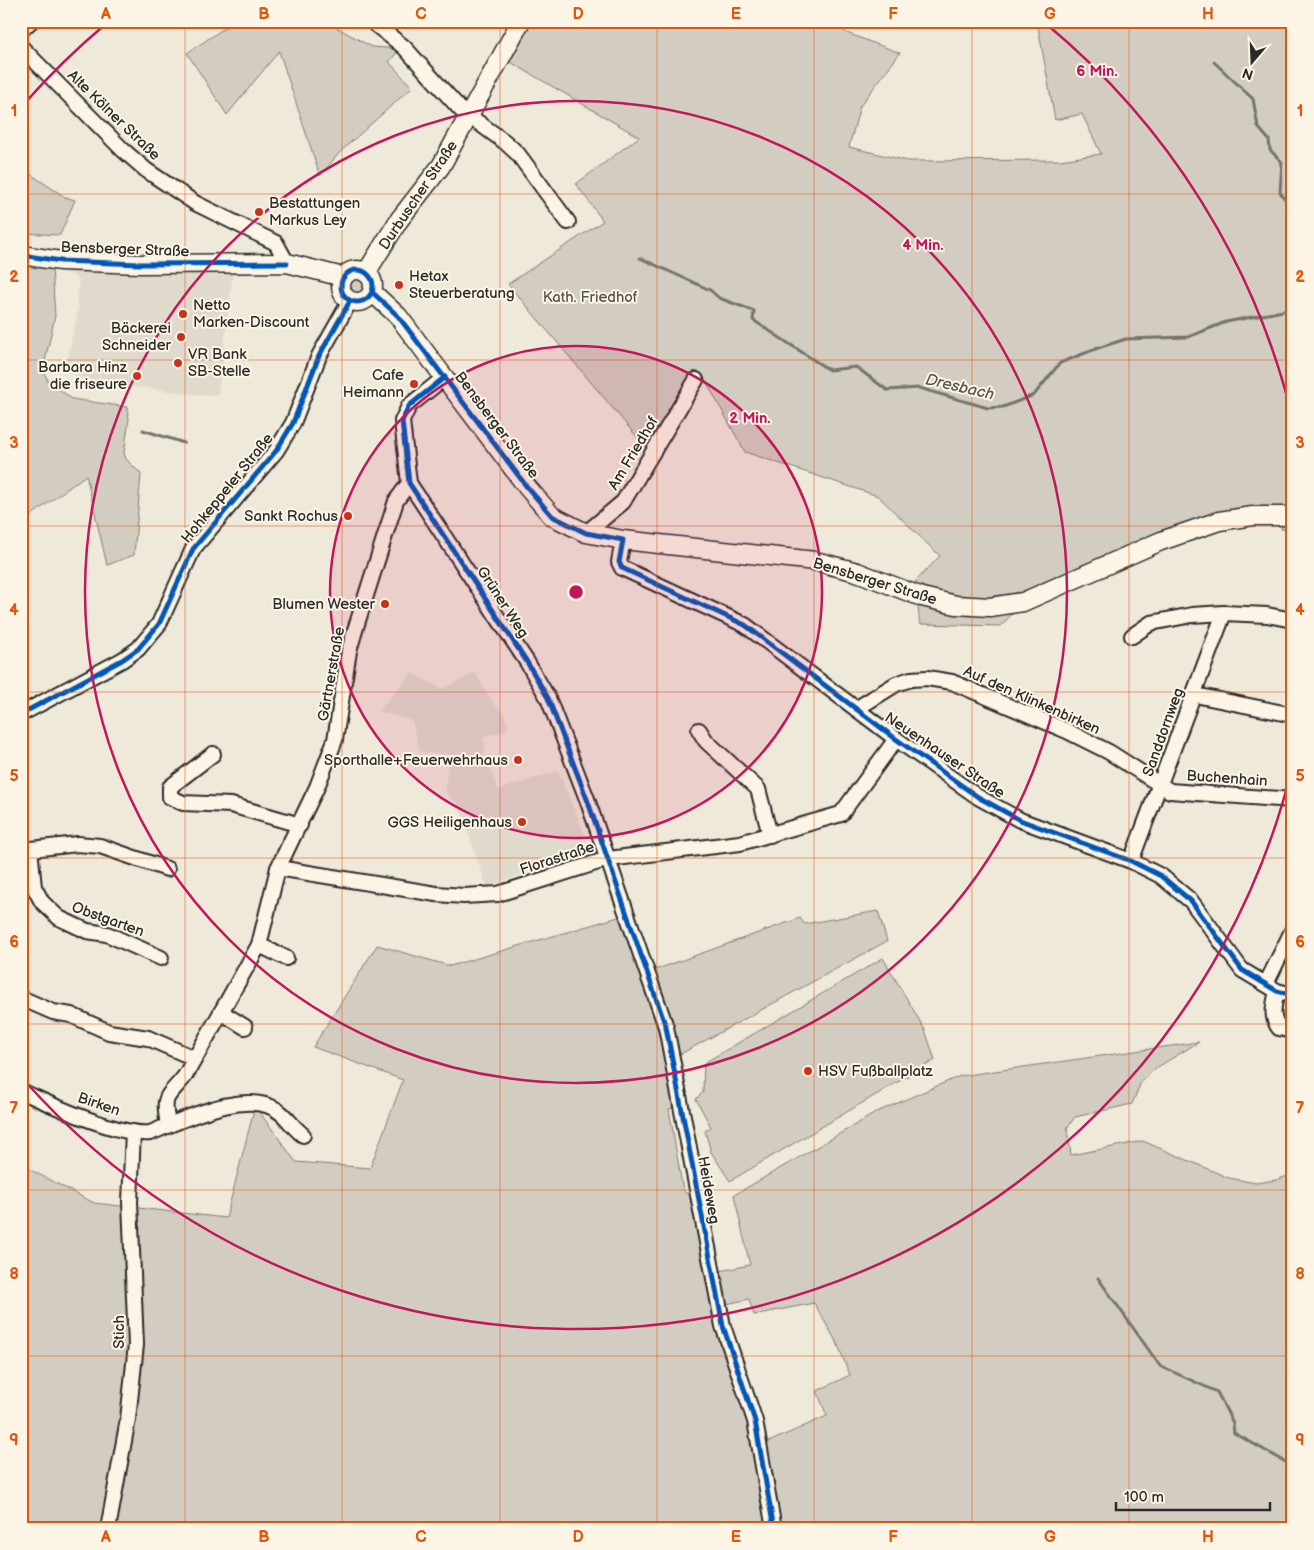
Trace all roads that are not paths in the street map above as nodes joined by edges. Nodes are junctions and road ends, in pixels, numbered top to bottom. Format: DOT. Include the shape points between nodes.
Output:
graph roads {
  1 [pos="31,21"];
  2 [pos="371,21"];
  3 [pos="521,21"];
  4 [pos="21,30"];
  5 [pos="21,47"];
  6 [pos="469,115"];
  7 [pos="568,222"];
  8 [pos="21,255"];
  9 [pos="288,263"];
  10 [pos="366,273"];
  11 [pos="343,277"];
  12 [pos="372,292"];
  13 [pos="350,301"];
  14 [pos="445,377"];
  15 [pos="696,380"];
  16 [pos="409,483"];
  17 [pos="1293,516"];
  18 [pos="586,533"];
  19 [pos="623,540"];
  20 [pos="1224,613"];
  21 [pos="1293,620"];
  22 [pos="1132,636"];
  23 [pos="1195,695"];
  24 [pos="856,709"];
  25 [pos="21,714"];
  26 [pos="1293,715"];
  27 [pos="700,730"];
  28 [pos="896,739"];
  29 [pos="213,754"];
  30 [pos="1161,786"];
  31 [pos="1293,800"];
  32 [pos="300,825"];
  33 [pos="770,835"];
  34 [pos="26,850"];
  35 [pos="608,859"];
  36 [pos="1130,861"];
  37 [pos="278,868"];
  38 [pos="167,869"];
  39 [pos="1293,929"];
  40 [pos="260,945"];
  41 [pos="162,958"];
  42 [pos="286,958"];
  43 [pos="1271,988"];
  44 [pos="1293,995"];
  45 [pos="21,998"];
  46 [pos="221,1012"];
  47 [pos="246,1027"];
  48 [pos="1293,1031"];
  49 [pos="194,1058"];
  50 [pos="21,1091"];
  51 [pos="168,1125"];
  52 [pos="133,1132"];
  53 [pos="303,1135"];
  54 [pos="108,1529"];
  55 [pos="774,1529"];
  1 -- 4 [label="street"];
  2 -- 6 [label="street" via="404,47"];
  3 -- 6 [label="main road, Durbuscher Straße"];
  5 -- 9 [label="street, Alte Kölner Straße" via="146,170 195,203 276,244"];
  6 -- 7 [label="street" via="518,154"];
  6 -- 10 [label="main road, Durbuscher Straße" via="441,166 399,220"];
  8 -- 9 [label="main road, Bensberger Straße" via="61,261 140,264"];
  9 -- 11 [label="main road, Bensberger Straße"];
  10 -- 11 [label="main road" via="351,271"];
  10 -- 12 [label="main road" via="372,282"];
  11 -- 13 [label="main road" via="341,290"];
  12 -- 13 [label="main road" via="364,301"];
  12 -- 14 [label="main road, Bensberger Straße" via="398,316"];
  13 -- 25 [label="street, Hohkeppeler Straße" via="319,356 293,423 276,452 192,549 158,624 138,649 122,660"];
  14 -- 16 [label="street, Grüner Weg" via="405,412 402,421"];
  14 -- 18 [label="main road, Bensberger Straße" via="552,516"];
  15 -- 18 [label="street, Am Friedhof" via="623,502"];
  16 -- 32 [label="street, Gärtnerstraße" via="396,501 349,651 335,740"];
  16 -- 35 [label="street, Grüner Weg" via="548,698"];
  17 -- 19 [label="main road, Bensberger Straße" via="1253,516 1219,521 1161,541 1023,602 990,607 956,605 922,597 857,572 815,561"];
  18 -- 19 [label="main road, Bensberger Straße"];
  19 -- 24 [label="street, Neuenhauser Straße" via="619,562 622,568 746,625"];
  20 -- 21 [label="street"];
  20 -- 22 [label="street" via="1151,623"];
  20 -- 23 [label="street, Sanddornweg"];
  23 -- 26 [label="street"];
  23 -- 30 [label="street, Sanddornweg"];
  24 -- 28 [label="street, Neuenhauser Straße"];
  24 -- 30 [label="street, Auf den Klinkenbirken" via="896,684 927,678 952,682 1110,752"];
  27 -- 33 [label="street" via="706,741 758,789"];
  28 -- 33 [label="street, Florastraße" via="841,814"];
  28 -- 36 [label="street, Neuenhauser Straße" via="978,797 1020,820"];
  29 -- 32 [label="street" via="170,787 170,797 183,803 231,805"];
  30 -- 31 [label="street, Buchenhain" via="1170,790"];
  30 -- 36 [label="street, Sanddornweg"];
  32 -- 37 [label="street, Gärtnerstraße"];
  33 -- 35 [label="street, Florastraße" via="740,843"];
  34 -- 38 [label="street" via="78,844 100,846"];
  34 -- 41 [label="street, Obstgarten" via="34,887 42,902 59,918"];
  35 -- 37 [label="street, Florastraße" via="498,894 471,896 411,890"];
  35 -- 55 [label="street, Heideweg" via="666,1026 722,1326 755,1421"];
  36 -- 43 [label="street, Neuenhauser Straße" via="1161,876 1183,892 1242,970"];
  37 -- 40 [label="street"];
  39 -- 43 [label="street"];
  40 -- 42 [label="street"];
  40 -- 46 [label="street"];
  43 -- 44 [label="street, Neuenhauser Straße"];
  43 -- 48 [label="street" via="1274,1021 1279,1028"];
  45 -- 49 [label="street" via="109,1032 148,1038"];
  46 -- 47 [label="street"];
  46 -- 49 [label="street"];
  49 -- 51 [label="street" via="185,1076 165,1098"];
  50 -- 52 [label="street, Birken"];
  51 -- 52 [label="street, Birken" via="150,1133"];
  51 -- 53 [label="street, Birken" via="219,1107 249,1102 281,1113"];
  52 -- 54 [label="street, Stich" via="130,1202 136,1344 126,1437"];
}
